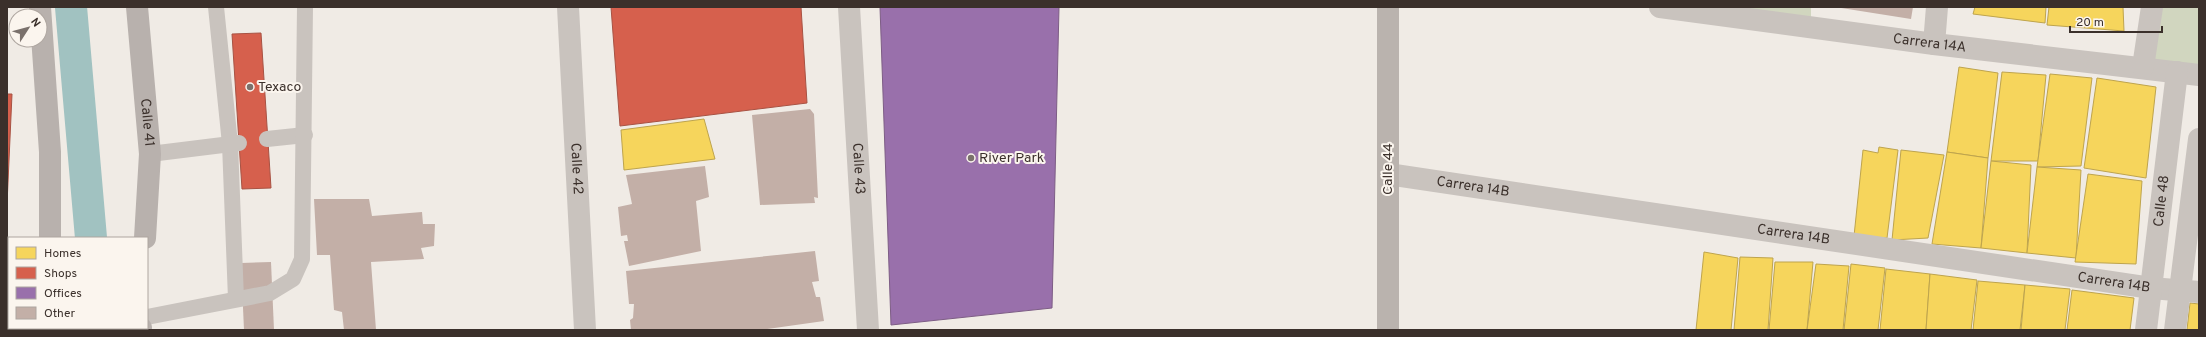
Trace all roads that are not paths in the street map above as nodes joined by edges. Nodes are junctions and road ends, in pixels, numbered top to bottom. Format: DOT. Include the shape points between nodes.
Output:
graph roads {
  1 [pos="40,7"];
  2 [pos="137,7"];
  3 [pos="305,7"];
  4 [pos="568,7"];
  5 [pos="849,7"];
  6 [pos="1388,7"];
  7 [pos="1660,7"];
  8 [pos="1937,7"];
  9 [pos="2152,7"];
  10 [pos="221,8"];
  11 [pos="1934,44"];
  12 [pos="2144,67"];
  13 [pos="2177,72"];
  14 [pos="2199,74"];
  15 [pos="305,135"];
  16 [pos="268,139"];
  17 [pos="2199,139"];
  18 [pos="234,143"];
  19 [pos="150,154"];
  20 [pos="1388,174"];
  21 [pos="50,237"];
  22 [pos="145,237"];
  23 [pos="2151,288"];
  24 [pos="2190,291"];
  25 [pos="236,299"];
  26 [pos="148,316"];
  27 [pos="585,330"];
  28 [pos="868,330"];
  29 [pos="1388,330"];
  30 [pos="2146,330"];
  31 [pos="2175,330"];
  1 -- 21 [label="main road" via="50,152"];
  2 -- 19 [label="main road, Calle 41"];
  3 -- 15 [label="lane"];
  4 -- 27 [label="street, Calle 42"];
  5 -- 28 [label="street, Calle 43"];
  6 -- 20 [label="street, Calle 44"];
  7 -- 11 [label="street, Carrera 14A"];
  8 -- 11 [label="street"];
  9 -- 12 [label="street"];
  10 -- 18 [label="lane"];
  11 -- 12 [label="street, Carrera 14A"];
  12 -- 13 [label="street, Carrera 14A"];
  13 -- 14 [label="street, Carrera 14A"];
  13 -- 23 [label="street, Calle 48"];
  15 -- 16 [label="lane"];
  15 -- 25 [label="lane" via="302,259 293,279 270,293"];
  17 -- 24 [label="street"];
  18 -- 19 [label="lane"];
  18 -- 25 [label="lane"];
  19 -- 22 [label="main road, Calle 41"];
  20 -- 23 [label="street, Carrera 14B"];
  20 -- 29 [label="street, Calle 44"];
  23 -- 24 [label="street, Carrera 14B"];
  23 -- 30 [label="street, Calle 48"];
  24 -- 31 [label="street"];
  25 -- 26 [label="lane"];
}
